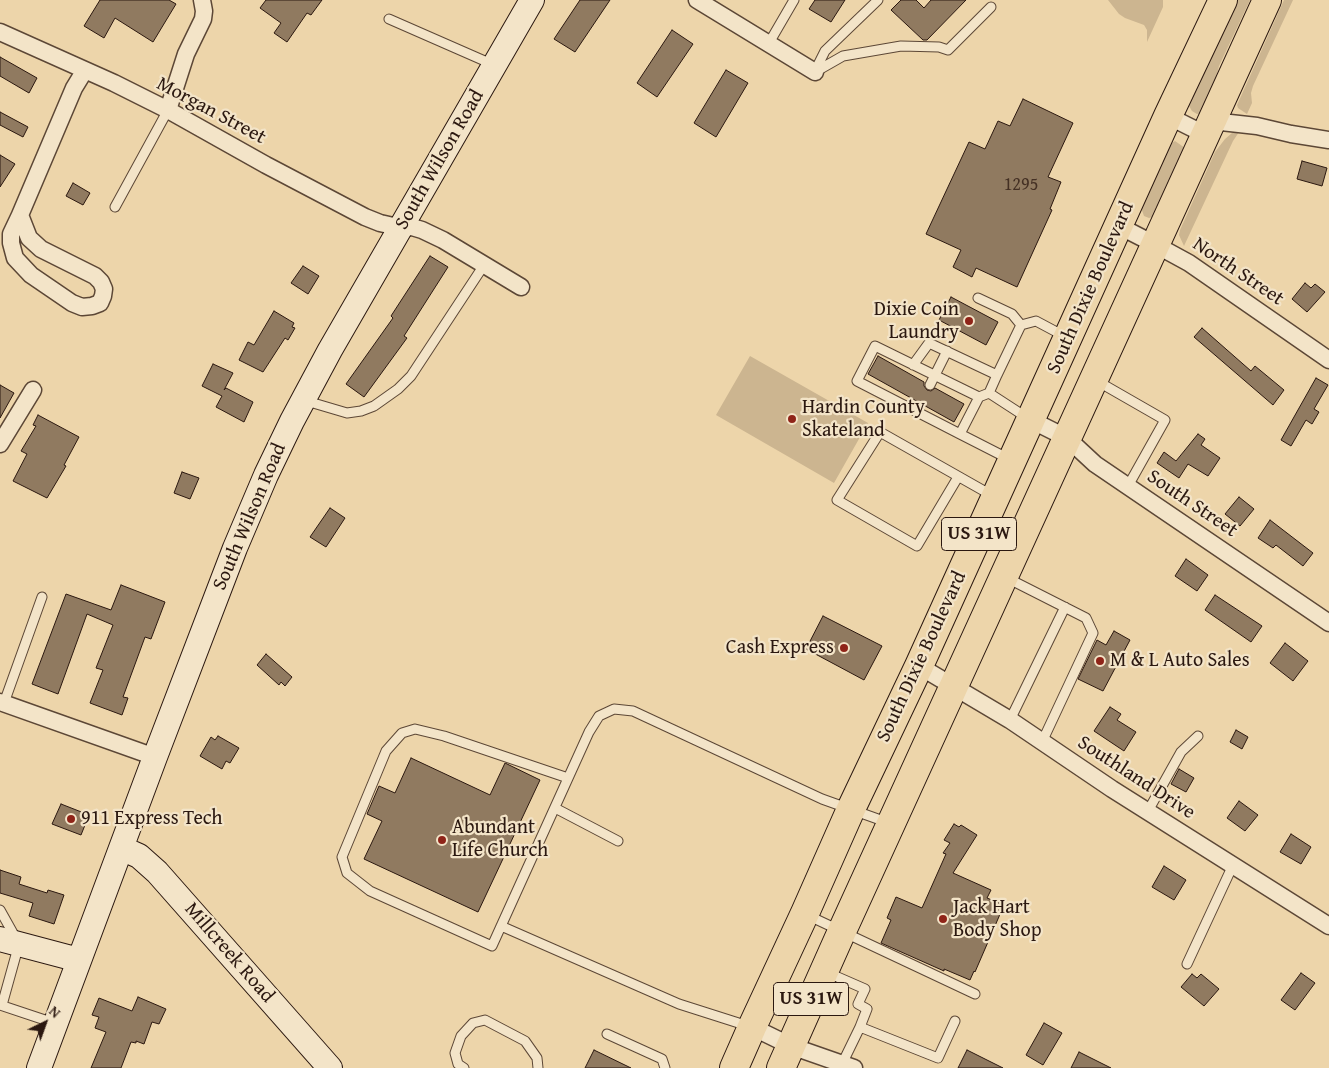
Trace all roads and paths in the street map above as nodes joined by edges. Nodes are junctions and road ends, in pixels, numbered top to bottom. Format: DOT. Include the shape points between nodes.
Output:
graph roads {
  1 [pos="202,0"];
  2 [pos="532,0"];
  3 [pos="698,0"];
  4 [pos="794,0"];
  5 [pos="878,0"];
  6 [pos="1223,0"];
  7 [pos="1267,0"];
  8 [pos="991,7"];
  9 [pos="388,19"];
  10 [pos="0,32"];
  11 [pos="769,43"];
  12 [pos="495,65"];
  13 [pos="85,70"];
  14 [pos="815,72"];
  15 [pos="168,110"];
  16 [pos="1168,116"];
  17 [pos="1209,128"];
  18 [pos="1329,140"];
  19 [pos="115,207"];
  20 [pos="20,215"];
  21 [pos="1119,226"];
  22 [pos="402,228"];
  23 [pos="1156,244"];
  24 [pos="484,265"];
  25 [pos="521,287"];
  26 [pos="978,298"];
  27 [pos="1021,325"];
  28 [pos="1068,338"];
  29 [pos="947,351"];
  30 [pos="1329,360"];
  31 [pos="913,365"];
  32 [pos="935,375"];
  33 [pos="997,375"];
  34 [pos="1094,380"];
  35 [pos="930,385"];
  36 [pos="33,390"];
  37 [pos="989,393"];
  38 [pos="979,397"];
  39 [pos="303,400"];
  40 [pos="1031,420"];
  41 [pos="960,434"];
  42 [pos="1068,438"];
  43 [pos="0,442"];
  44 [pos="1012,461"];
  45 [pos="958,477"];
  46 [pos="1128,486"];
  47 [pos="995,498"];
  48 [pos="1005,577"];
  49 [pos="42,597"];
  50 [pos="1065,607"];
  51 [pos="1329,623"];
  52 [pos="919,666"];
  53 [pos="953,687"];
  54 [pos="2,703"];
  55 [pos="1010,720"];
  56 [pos="1198,736"];
  57 [pos="1042,742"];
  58 [pos="155,757"];
  59 [pos="568,778"];
  60 [pos="555,808"];
  61 [pos="851,809"];
  62 [pos="1148,811"];
  63 [pos="891,824"];
  64 [pos="618,842"];
  65 [pos="121,848"];
  66 [pos="1232,865"];
  67 [pos="0,910"];
  68 [pos="805,914"];
  69 [pos="500,926"];
  70 [pos="1329,926"];
  71 [pos="842,931"];
  72 [pos="9,941"];
  73 [pos="79,960"];
  74 [pos="1187,964"];
  75 [pos="824,971"];
  76 [pos="975,994"];
  77 [pos="1,1005"];
  78 [pos="955,1021"];
  79 [pos="56,1023"];
  80 [pos="752,1027"];
  81 [pos="860,1027"];
  82 [pos="607,1034"];
  83 [pos="786,1057"];
  84 [pos="848,1066"];
  85 [pos="39,1068"];
  86 [pos="330,1068"];
  87 [pos="464,1068"];
  88 [pos="538,1068"];
  89 [pos="665,1068"];
  90 [pos="734,1068"];
  1 -- 15 [label="street" via="203,18 186,54"];
  2 -- 12 [label="main road, South Wilson Road"];
  3 -- 11 [label="street"];
  4 -- 11 [label="lane"];
  5 -- 14 [label="lane" via="825,51"];
  6 -- 16 [label="highway, South Dixie Boulevard / US 31W"];
  7 -- 17 [label="highway, South Dixie Boulevard / US 31W"];
  8 -- 14 [label="lane" via="948,50 901,46 843,56"];
  9 -- 12 [label="lane"];
  10 -- 13 [label="street, Morgan Street"];
  11 -- 14 [label="street"];
  12 -- 22 [label="main road, South Wilson Road"];
  13 -- 15 [label="street, Morgan Street"];
  13 -- 20 [label="street" via="74,88"];
  15 -- 19 [label="lane"];
  15 -- 22 [label="street, Morgan Street" via="365,217"];
  16 -- 17 [label="street"];
  16 -- 21 [label="highway, South Dixie Boulevard / US 31W"];
  17 -- 18 [label="street" via="1257,126"];
  17 -- 23 [label="highway, South Dixie Boulevard / US 31W"];
  20 -- 20 [label="street" via="11,234 15,258 31,275 72,303 82,306 100,303 104,296 101,282 41,249 29,238"];
  21 -- 23 [label="street, North Street"];
  21 -- 28 [label="highway, South Dixie Boulevard / US 31W"];
  22 -- 24 [label="street, Morgan Street" via="422,230"];
  22 -- 39 [label="main road, South Wilson Road"];
  23 -- 30 [label="street, North Street" via="1189,263"];
  23 -- 34 [label="highway, South Dixie Boulevard / US 31W"];
  24 -- 25 [label="street, Morgan Street"];
  24 -- 39 [label="lane" via="411,376 398,389 374,406 347,413"];
  26 -- 27 [label="lane" via="1012,314"];
  27 -- 28 [label="lane" via="1036,321"];
  27 -- 33 [label="lane"];
  28 -- 40 [label="highway, South Dixie Boulevard / US 31W"];
  29 -- 31 [label="lane" via="929,343"];
  29 -- 32 [label="lane"];
  29 -- 33 [label="lane"];
  31 -- 32 [label="lane"];
  31 -- 41 [label="lane" via="875,346 857,381 918,408"];
  32 -- 35 [label="lane"];
  32 -- 38 [label="lane"];
  33 -- 37 [label="lane"];
  34 -- 42 [label="highway, South Dixie Boulevard / US 31W"];
  34 -- 46 [label="lane" via="1165,420"];
  36 -- 43 [label="street"];
  37 -- 38 [label="lane"];
  37 -- 40 [label="lane"];
  38 -- 41 [label="lane"];
  39 -- 58 [label="main road, South Wilson Road" via="234,548"];
  40 -- 42 [label="street, South Street"];
  40 -- 44 [label="highway, South Dixie Boulevard / US 31W"];
  41 -- 44 [label="lane"];
  42 -- 46 [label="street, South Street" via="1089,459"];
  42 -- 48 [label="highway, South Dixie Boulevard / US 31W"];
  44 -- 47 [label="highway, South Dixie Boulevard / US 31W"];
  45 -- 45 [label="lane" via="880,432 837,500 917,546"];
  45 -- 47 [label="lane"];
  46 -- 51 [label="street, South Street"];
  47 -- 52 [label="highway, South Dixie Boulevard / US 31W"];
  48 -- 50 [label="lane"];
  48 -- 53 [label="highway, South Dixie Boulevard / US 31W"];
  49 -- 54 [label="lane"];
  50 -- 55 [label="lane"];
  50 -- 57 [label="lane" via="1086,618 1093,633"];
  52 -- 53 [label="street, Southland Drive"];
  52 -- 61 [label="highway, South Dixie Boulevard / US 31W"];
  53 -- 55 [label="street, Southland Drive"];
  53 -- 63 [label="highway, South Dixie Boulevard / US 31W"];
  54 -- 58 [label="street"];
  55 -- 57 [label="street, Southland Drive"];
  56 -- 62 [label="lane" via="1181,752"];
  57 -- 62 [label="street, Southland Drive"];
  58 -- 65 [label="main road, South Wilson Road"];
  59 -- 60 [label="lane"];
  59 -- 61 [label="lane" via="599,716 614,709 633,711 822,799"];
  59 -- 69 [label="lane" via="415,728 402,733 386,751 342,857 347,873 370,891 492,946"];
  60 -- 64 [label="lane"];
  60 -- 69 [label="lane"];
  61 -- 63 [label="lane"];
  61 -- 68 [label="highway, South Dixie Boulevard / US 31W"];
  62 -- 66 [label="street, Southland Drive"];
  63 -- 71 [label="highway, South Dixie Boulevard / US 31W"];
  65 -- 73 [label="main road, South Wilson Road"];
  65 -- 86 [label="main road, Millcreek Road" via="139,856 157,872"];
  66 -- 70 [label="street, Southland Drive"];
  66 -- 74 [label="lane"];
  67 -- 72 [label="lane"];
  68 -- 71 [label="lane"];
  68 -- 80 [label="highway, South Dixie Boulevard / US 31W"];
  69 -- 80 [label="lane" via="680,1004"];
  71 -- 75 [label="highway, South Dixie Boulevard / US 31W"];
  71 -- 76 [label="lane"];
  72 -- 73 [label="main road"];
  72 -- 77 [label="lane"];
  73 -- 79 [label="main road, South Wilson Road"];
  75 -- 81 [label="lane" via="866,988 858,1004 866,1009"];
  75 -- 83 [label="highway, South Dixie Boulevard / US 31W"];
  77 -- 79 [label="lane"];
  78 -- 81 [label="lane" via="938,1058"];
  79 -- 85 [label="main road, South Wilson Road"];
  80 -- 83 [label="street"];
  80 -- 90 [label="highway, South Dixie Boulevard / US 31W"];
  81 -- 84 [label="lane"];
  82 -- 89 [label="lane" via="662,1059"];
  83 -- 84 [label="street"];
  87 -- 88 [label="lane" via="458,1064 455,1053 460,1036 474,1023 485,1020 525,1041 537,1058"];
}
